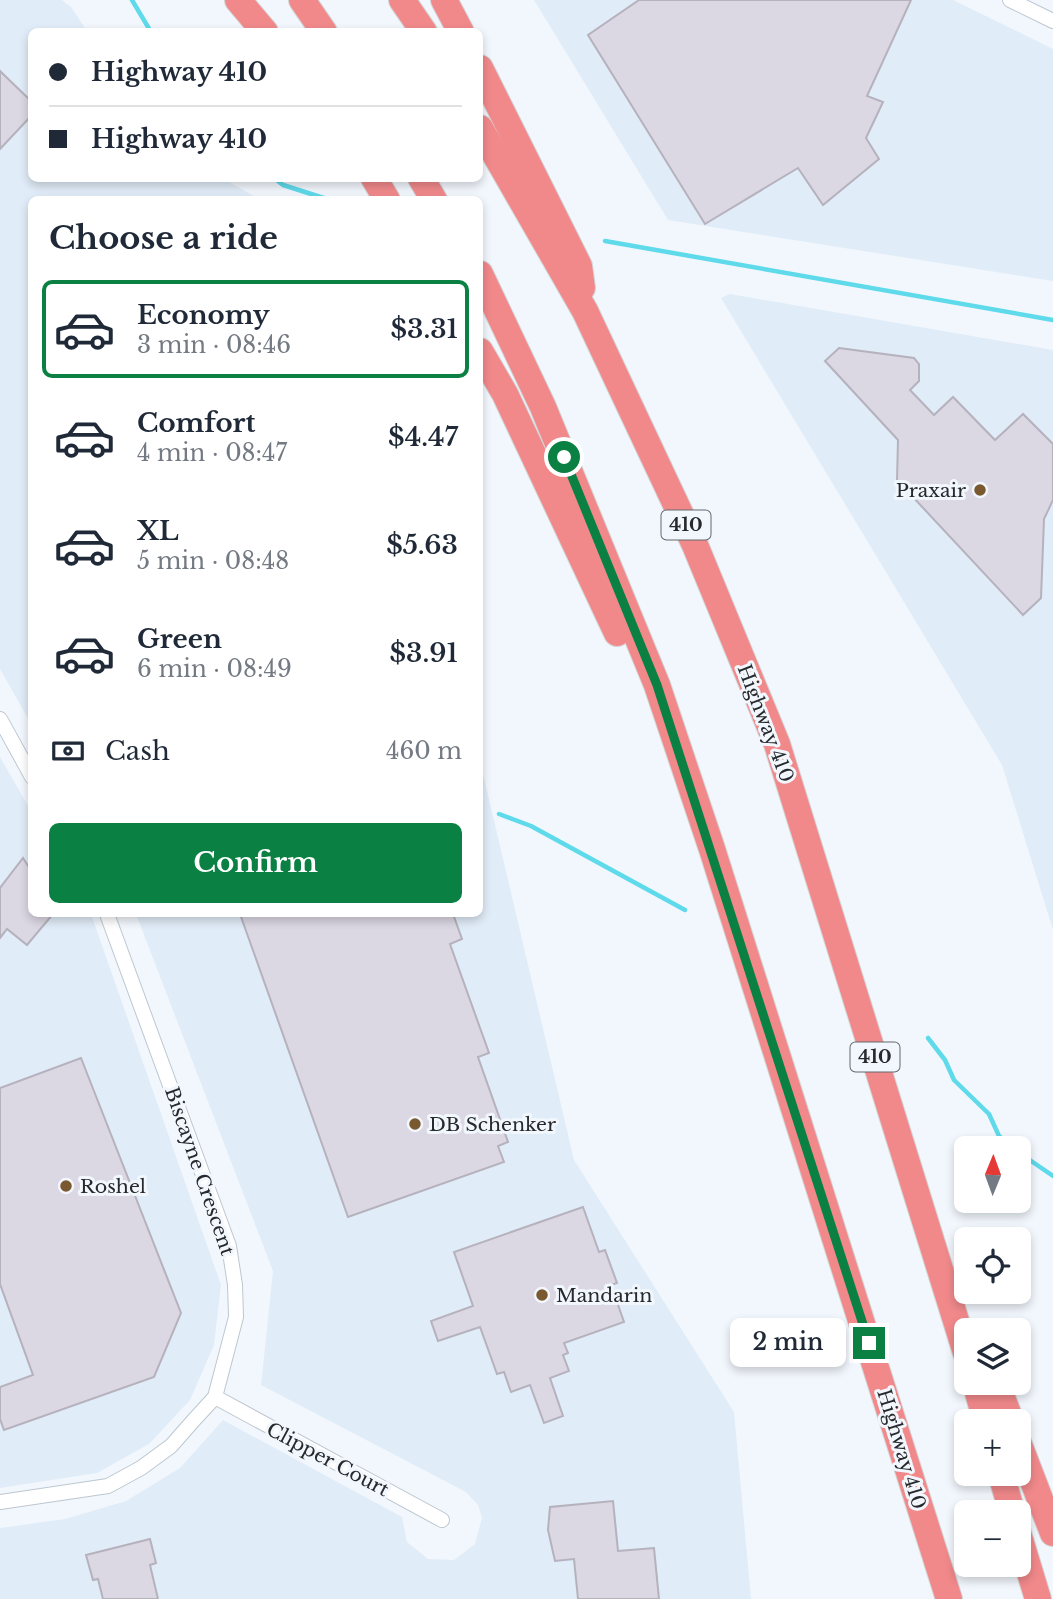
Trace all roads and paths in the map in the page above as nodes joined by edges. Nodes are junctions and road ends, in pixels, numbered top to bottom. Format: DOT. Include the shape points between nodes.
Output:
graph roads {
  1 [pos="238,0"];
  2 [pos="302,0"];
  3 [pos="402,0"];
  4 [pos="444,0"];
  5 [pos="1010,0"];
  6 [pos="1053,21"];
  7 [pos="262,28"];
  8 [pos="321,28"];
  9 [pos="421,28"];
  10 [pos="459,28"];
  11 [pos="483,74"];
  12 [pos="483,133"];
  13 [pos="483,280"];
  14 [pos="585,311"];
  15 [pos="483,357"];
  16 [pos="657,685"];
  17 [pos="0,719"];
  18 [pos="28,770"];
  19 [pos="108,917"];
  20 [pos="922,1208"];
  21 [pos="955,1318"];
  22 [pos="974,1318"];
  23 [pos="215,1397"];
  24 [pos="1031,1475"];
  25 [pos="0,1502"];
  26 [pos="442,1520"];
  27 [pos="1053,1533"];
  28 [pos="1031,1576"];
  29 [pos="949,1599"];
  30 [pos="1038,1599"];
  1 -- 7 [label="highway"];
  2 -- 8 [label="highway"];
  3 -- 9 [label="highway"];
  4 -- 10 [label="highway"];
  5 -- 6 [label="street"];
  11 -- 14 [label="highway" via="579,266"];
  12 -- 14 [label="highway, Highway 410 / 410"];
  13 -- 16 [label="highway, Highway 410" via="543,407"];
  14 -- 20 [label="highway, Highway 410 / 410" via="695,545 777,744"];
  15 -- 16 [label="highway" via="505,394 625,650"];
  16 -- 29 [label="highway, Highway 410"];
  17 -- 18 [label="street"];
  19 -- 23 [label="street, Biscayne Crescent" via="229,1246 236,1317"];
  20 -- 21 [label="highway, Highway 410 / 410"];
  20 -- 22 [label="highway" via="951,1247"];
  23 -- 25 [label="street, Biscayne Crescent" via="170,1446 108,1486"];
  23 -- 26 [label="street, Clipper Court"];
  24 -- 27 [label="highway"];
  28 -- 30 [label="highway"];
}
